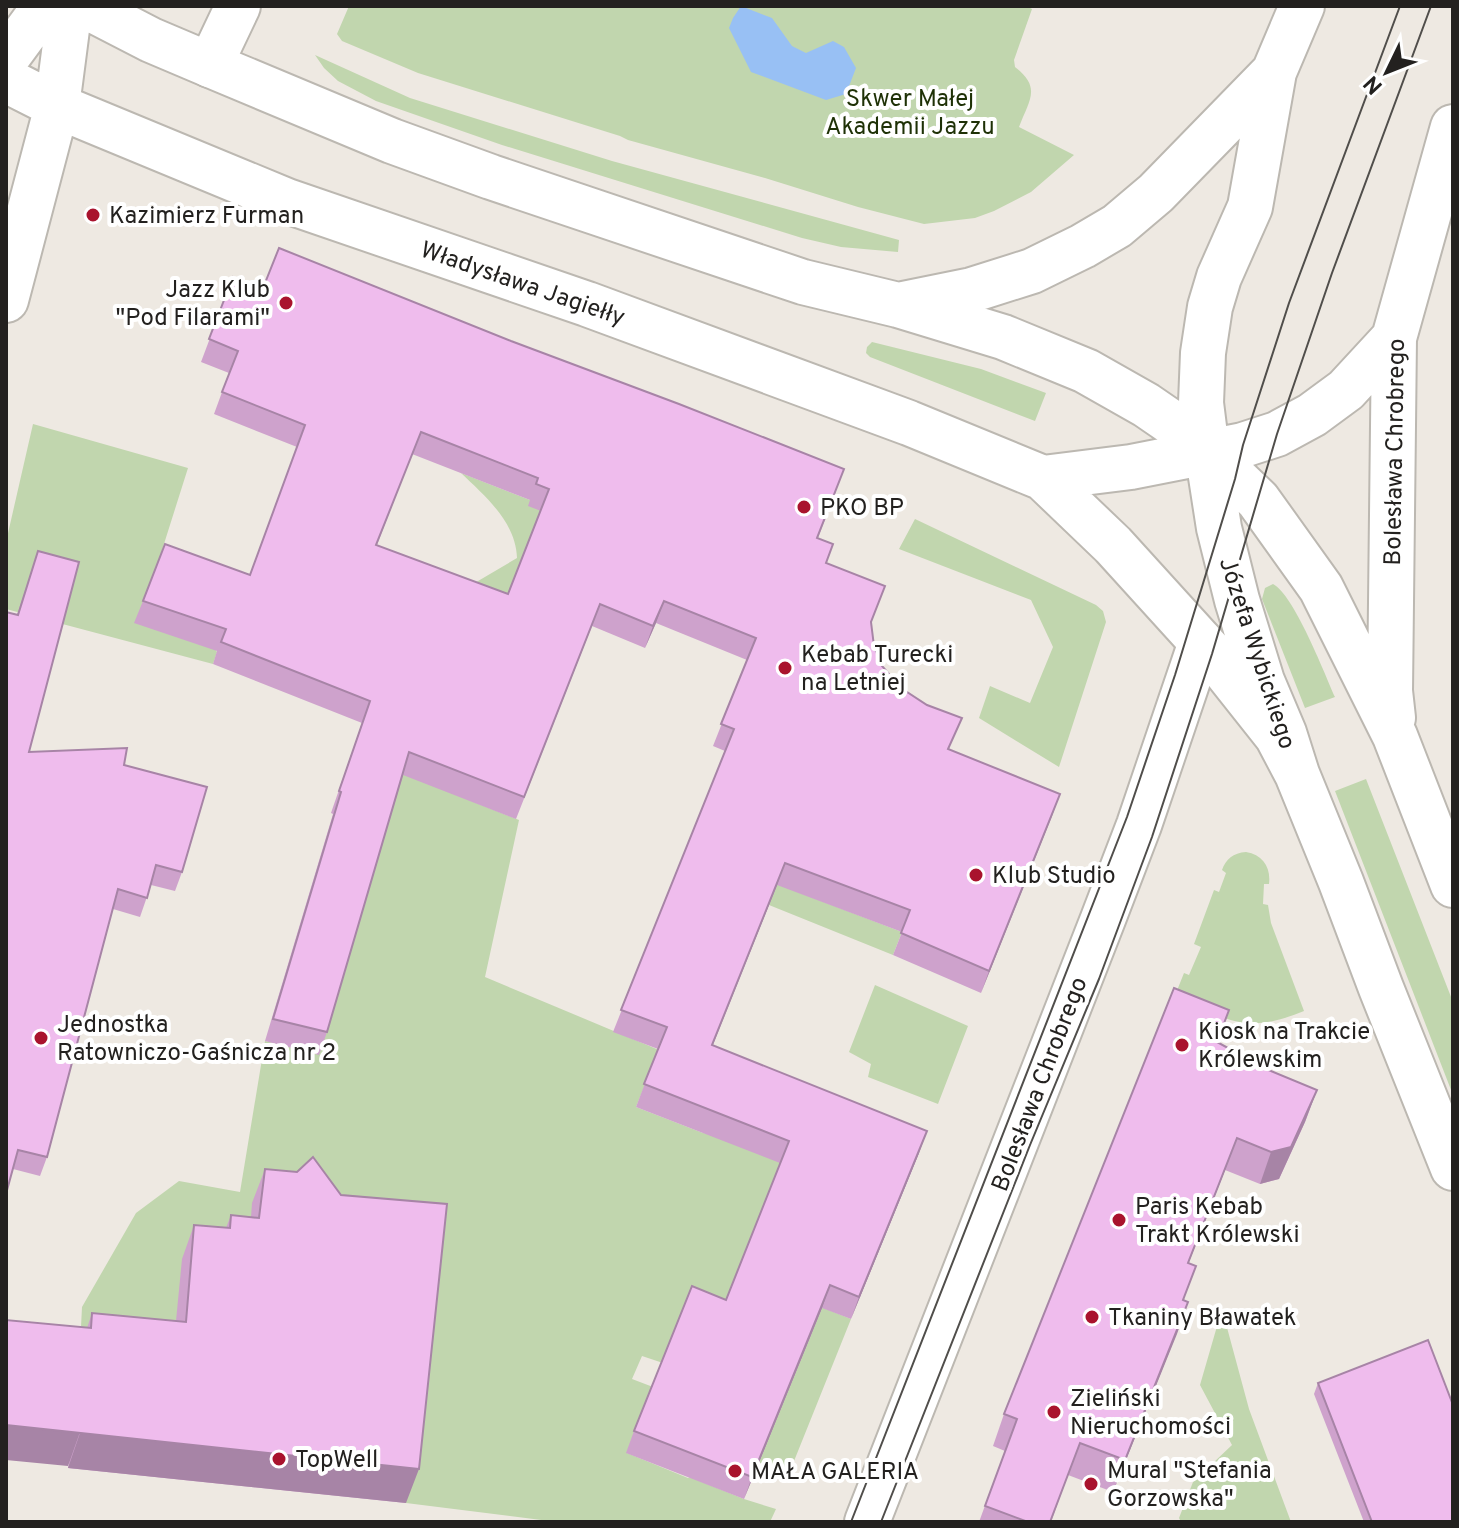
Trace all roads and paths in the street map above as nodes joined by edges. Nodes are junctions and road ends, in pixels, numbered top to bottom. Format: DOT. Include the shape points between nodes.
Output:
graph roads {
  1 [pos="45,6"];
  2 [pos="70,6"];
  3 [pos="85,6"];
  4 [pos="238,6"];
  5 [pos="1302,6"];
  6 [pos="6,59"];
  7 [pos="210,65"];
  8 [pos="1274,72"];
  9 [pos="6,80"];
  10 [pos="57,106"];
  11 [pos="1453,127"];
  12 [pos="6,300"];
  13 [pos="898,305"];
  14 [pos="1394,338"];
  15 [pos="1207,451"];
  16 [pos="1043,478"];
  17 [pos="1201,642"];
  18 [pos="1395,736"];
  19 [pos="1297,774"];
  20 [pos="1453,885"];
  21 [pos="1453,1168"];
  22 [pos="867,1522"];
  1 -- 6 [label="main road"];
  2 -- 10 [label="main road"];
  3 -- 7 [label="main road"];
  4 -- 7 [label="main road"];
  5 -- 8 [label="main road"];
  7 -- 13 [label="main road" via="491,177 803,282"];
  8 -- 13 [label="main road" via="1117,226 1032,271"];
  8 -- 15 [label="main road, Józefa Wybickiego" via="1250,207 1210,307 1201,403"];
  9 -- 10 [label="main road, Władysława Jagiełły"];
  10 -- 12 [label="main road"];
  10 -- 16 [label="main road, Władysława Jagiełły" via="287,201 602,309"];
  11 -- 14 [label="main road, Bolesława Chrobrego"];
  13 -- 15 [label="main road" via="1003,337 1086,371 1146,405"];
  14 -- 15 [label="main road" via="1346,390 1312,415 1277,434"];
  14 -- 18 [label="main road, Bolesława Chrobrego" via="1390,691"];
  15 -- 16 [label="main road"];
  15 -- 18 [label="main road" via="1258,500 1321,588"];
  15 -- 19 [label="main road, Józefa Wybickiego" via="1237,600"];
  16 -- 17 [label="main road"];
  17 -- 19 [label="main road" via="1277,736"];
  17 -- 22 [label="main road, Bolesława Chrobrego" via="1139,825"];
  18 -- 20 [label="main road"];
  19 -- 21 [label="main road, Józefa Wybickiego"];
}
